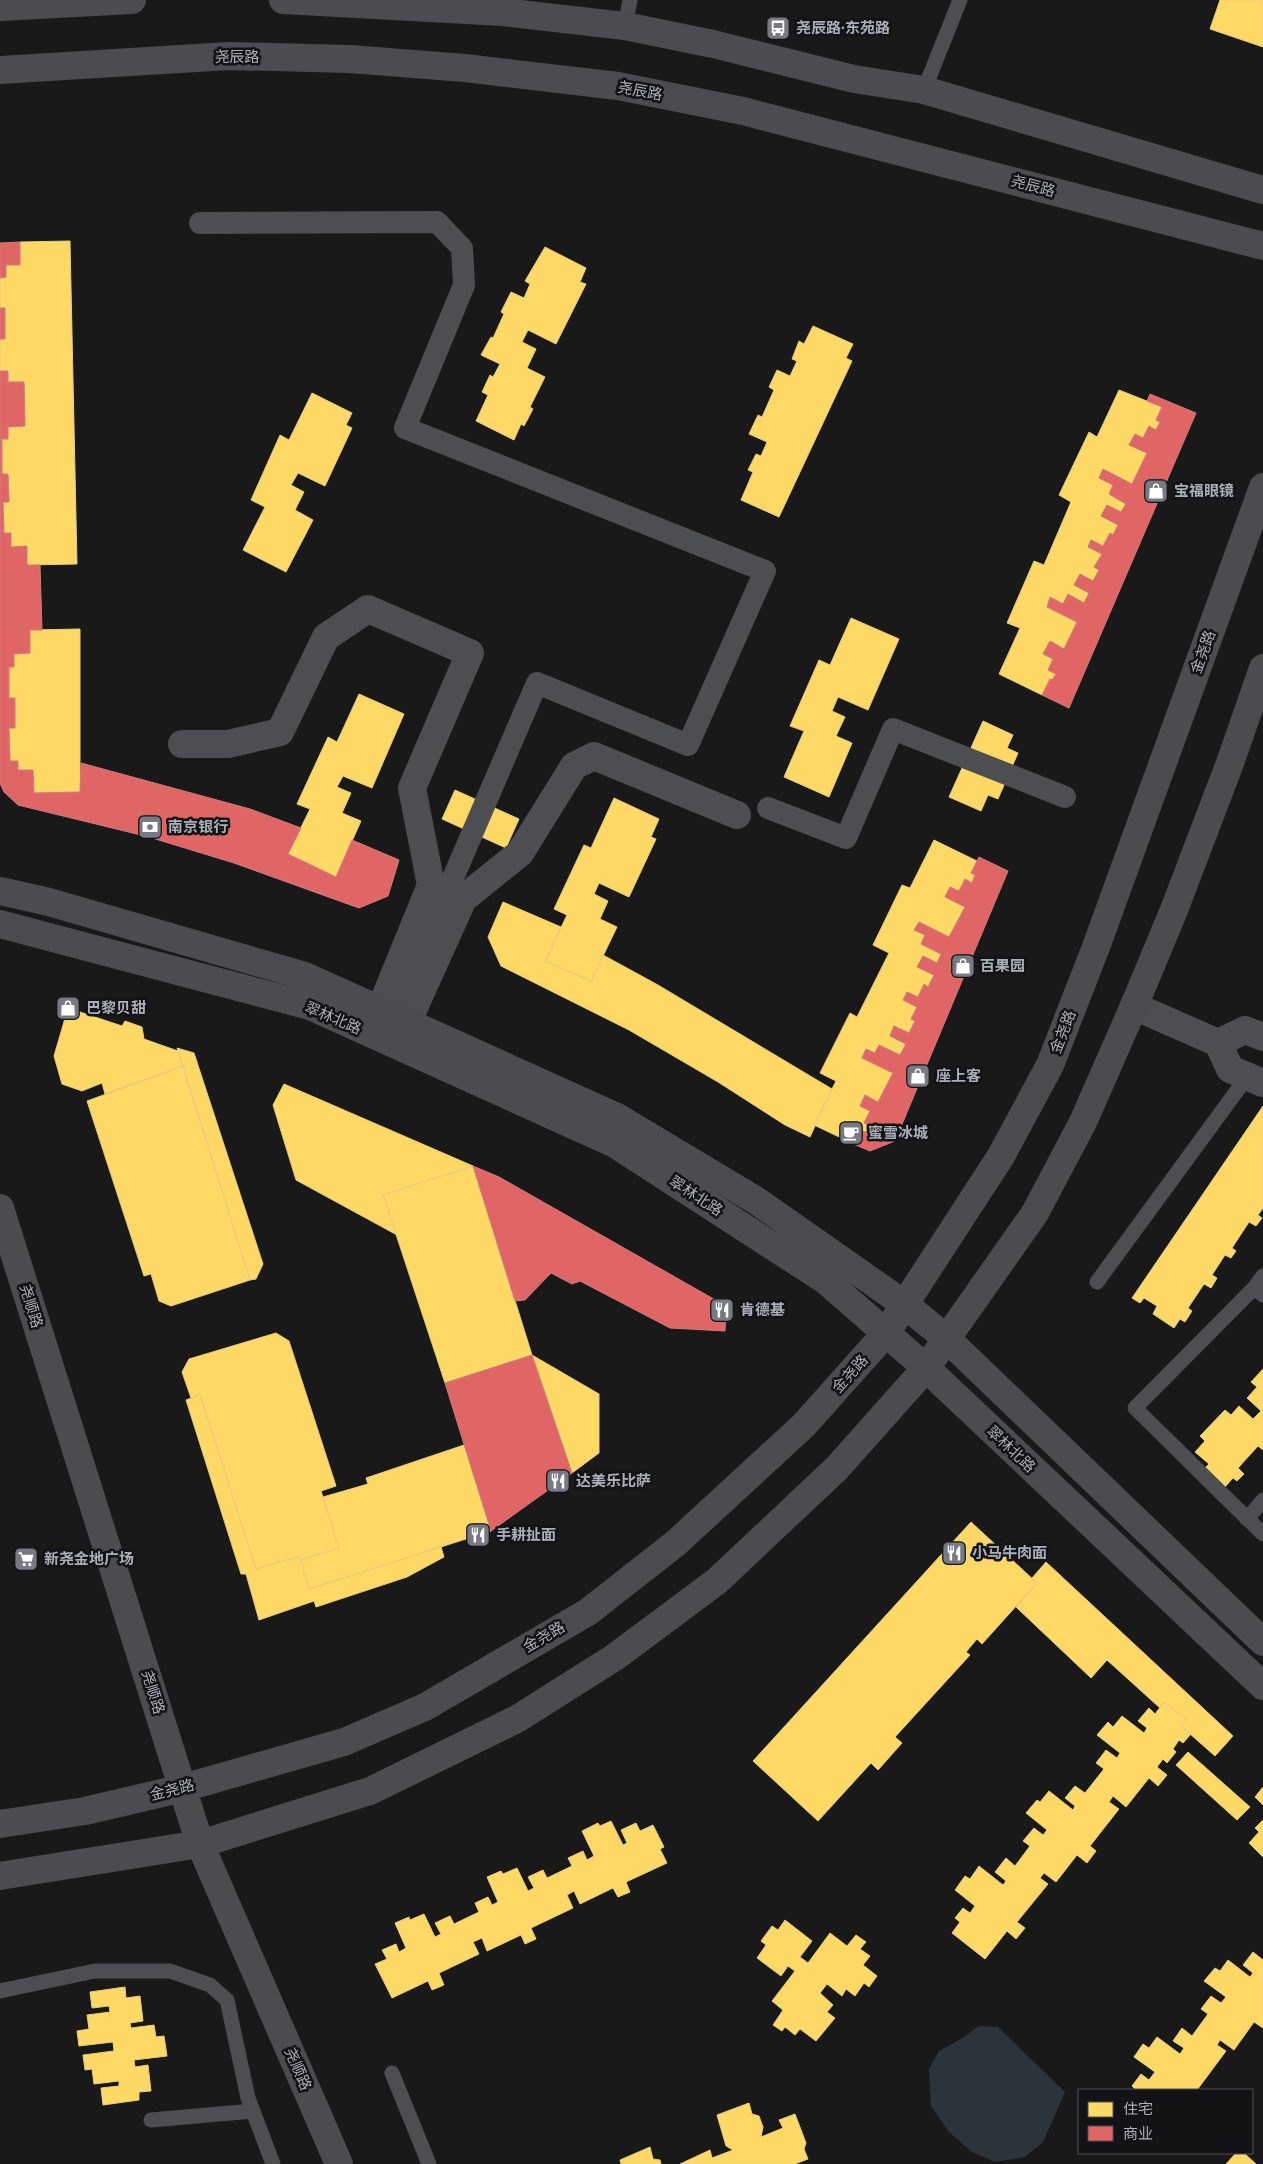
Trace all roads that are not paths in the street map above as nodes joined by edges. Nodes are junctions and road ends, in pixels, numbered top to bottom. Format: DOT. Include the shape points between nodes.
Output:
graph roads {
  1 [pos="132,0"];
  2 [pos="283,0"];
  3 [pos="960,0"];
  4 [pos="0,7"];
  5 [pos="628,13"];
  6 [pos="0,70"];
  7 [pos="924,90"];
  8 [pos="1263,190"];
  9 [pos="200,223"];
  10 [pos="1263,246"];
  11 [pos="1263,487"];
  12 [pos="1263,668"];
  13 [pos="182,744"];
  14 [pos="1065,797"];
  15 [pos="768,808"];
  16 [pos="737,815"];
  17 [pos="0,891"];
  18 [pos="0,924"];
  19 [pos="1134,1006"];
  20 [pos="393,1017"];
  21 [pos="1263,1037"];
  22 [pos="1218,1043"];
  23 [pos="1255,1080"];
  24 [pos="0,1208"];
  25 [pos="1097,1282"];
  26 [pos="1260,1286"];
  27 [pos="904,1304"];
  28 [pos="886,1333"];
  29 [pos="946,1338"];
  30 [pos="926,1368"];
  31 [pos="1263,1500"];
  32 [pos="1247,1519"];
  33 [pos="1263,1534"];
  34 [pos="1263,1642"];
  35 [pos="1263,1686"];
  36 [pos="183,1788"];
  37 [pos="0,1824"];
  38 [pos="200,1844"];
  39 [pos="0,1876"];
  40 [pos="0,1991"];
  41 [pos="392,2072"];
  42 [pos="253,2111"];
  43 [pos="151,2120"];
  44 [pos="273,2164"];
  45 [pos="339,2164"];
  46 [pos="429,2164"];
  1 -- 4 [label="main road"];
  2 -- 5 [label="main road" via="503,12"];
  3 -- 7 [label="lane"];
  5 -- 7 [label="main road" via="713,44 854,79"];
  6 -- 10 [label="main road, 尧辰路" via="229,56 313,58 465,68 618,86 743,111"];
  7 -- 8 [label="main road"];
  9 -- 20 [label="street" via="437,222 462,248 464,285 405,428 764,570 688,745 537,683"];
  11 -- 27 [label="main road, 金尧路" via="1050,1065 1001,1156"];
  12 -- 19 [label="main road" via="1174,910"];
  13 -- 20 [label="street" via="228,744 280,732 326,637 368,609 470,654 412,788 431,885"];
  14 -- 15 [label="street" via="893,729 846,838"];
  16 -- 20 [label="street" via="594,756 574,766 520,854 463,899"];
  17 -- 20 [label="main road, 翠林北路" via="49,902 305,976"];
  18 -- 28 [label="main road, 翠林北路" via="310,1006 614,1144 825,1280"];
  19 -- 22 [label="street"];
  19 -- 29 [label="main road" via="1083,1122 1035,1213"];
  20 -- 27 [label="main road, 翠林北路" via="617,1117 757,1201"];
  21 -- 22 [label="street" via="1245,1030"];
  22 -- 23 [label="street" via="1230,1069"];
  23 -- 25 [label="lane"];
  24 -- 36 [label="main road, 尧顺路"];
  26 -- 32 [label="lane" via="1134,1408"];
  27 -- 28 [label="main road, 金尧路"];
  27 -- 29 [label="main road, 翠林北路"];
  28 -- 30 [label="main road, 翠林北路"];
  28 -- 36 [label="main road, 金尧路" via="804,1426 676,1543 588,1612 425,1706 344,1742"];
  29 -- 30 [label="main road"];
  29 -- 34 [label="main road, 翠林北路"];
  30 -- 35 [label="main road, 翠林北路"];
  30 -- 38 [label="main road" via="837,1468 717,1581 615,1657 516,1719 370,1791"];
  31 -- 32 [label="lane"];
  32 -- 33 [label="lane"];
  36 -- 37 [label="main road, 金尧路" via="86,1811"];
  36 -- 38 [label="main road, 尧顺路"];
  38 -- 39 [label="main road"];
  38 -- 45 [label="main road, 尧顺路"];
  40 -- 42 [label="lane" via="95,1971 170,1971 210,1985 227,2000"];
  41 -- 46 [label="lane"];
  42 -- 43 [label="lane"];
  42 -- 44 [label="lane"];
}
